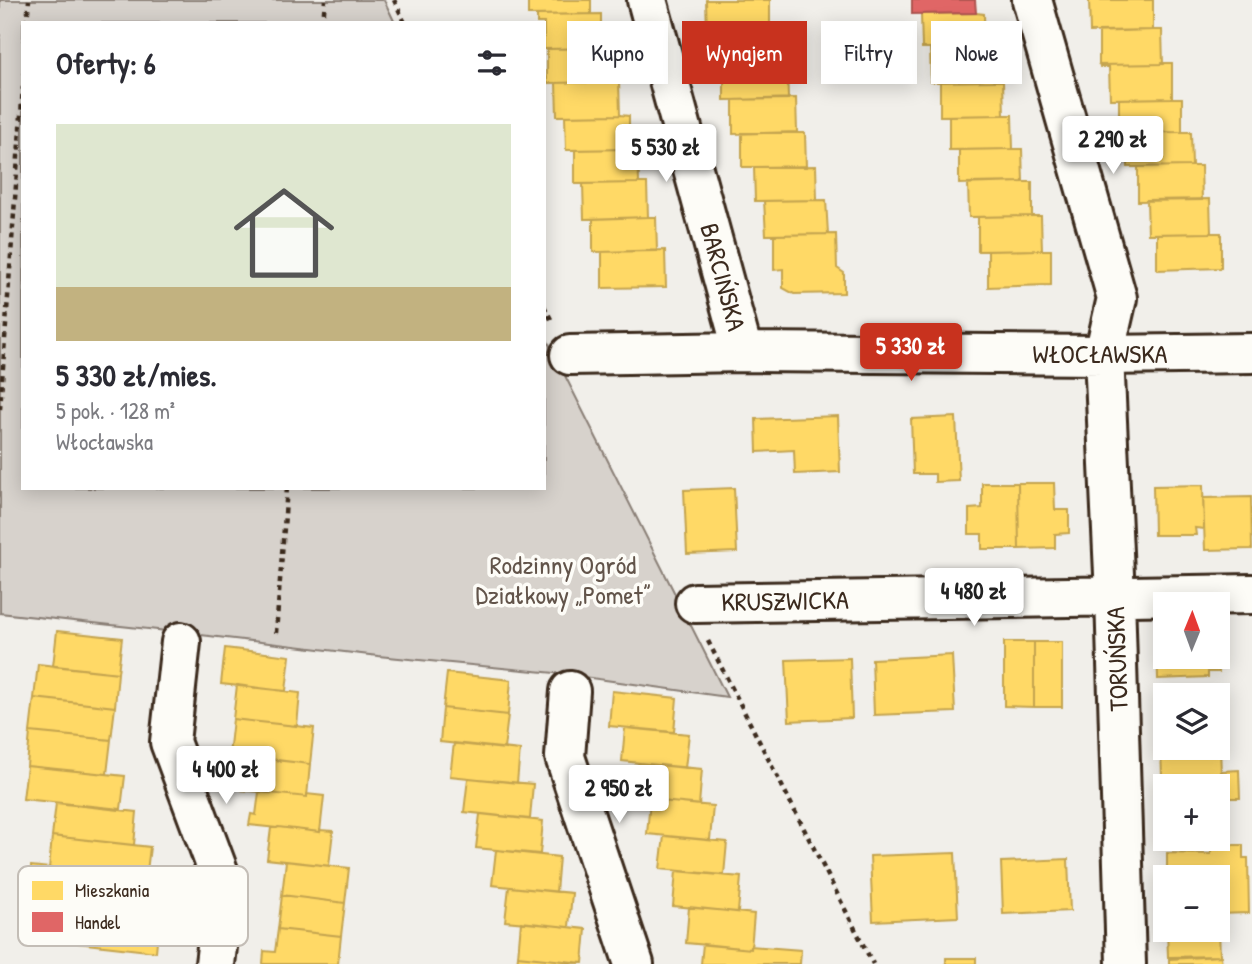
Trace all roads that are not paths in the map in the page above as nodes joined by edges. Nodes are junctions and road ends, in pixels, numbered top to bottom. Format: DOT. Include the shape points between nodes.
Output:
graph roads {
  1 [pos="647,0"];
  2 [pos="1032,0"];
  3 [pos="743,352"];
  4 [pos="1252,353"];
  5 [pos="570,355"];
  6 [pos="1104,355"];
  7 [pos="1252,594"];
  8 [pos="1115,596"];
  9 [pos="695,603"];
  10 [pos="181,642"];
  11 [pos="570,691"];
  12 [pos="215,866"];
  13 [pos="217,946"];
  14 [pos="215,964"];
  15 [pos="634,964"];
  16 [pos="1126,964"];
  1 -- 3 [label="street, BARCIŃSKA"];
  2 -- 6 [label="street, TORUŃSKA" via="1116,298"];
  3 -- 5 [label="street, WŁOCŁAWSKA"];
  3 -- 6 [label="street, WŁOCŁAWSKA"];
  4 -- 6 [label="street, WŁOCŁAWSKA"];
  6 -- 8 [label="street, TORUŃSKA"];
  7 -- 8 [label="street, KRUSZWICKA"];
  8 -- 9 [label="street, KRUSZWICKA"];
  8 -- 16 [label="street, TORUŃSKA"];
  10 -- 12 [label="street" via="170,742"];
  11 -- 15 [label="street" via="565,757"];
  13 -- 14 [label="street"];
}
